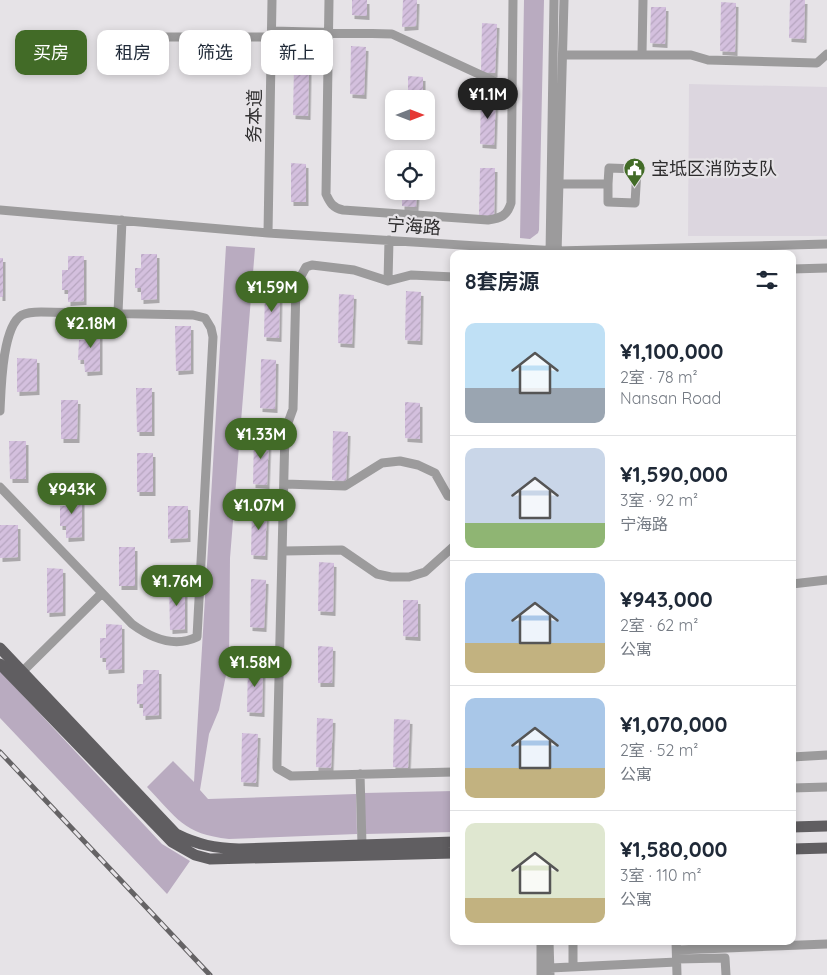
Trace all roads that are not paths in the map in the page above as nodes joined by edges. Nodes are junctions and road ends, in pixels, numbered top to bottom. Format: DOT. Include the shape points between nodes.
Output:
graph roads {
  1 [pos="272,0"];
  2 [pos="329,0"];
  3 [pos="513,0"];
  4 [pos="554,0"];
  5 [pos="564,0"];
  6 [pos="643,0"];
  7 [pos="272,30"];
  8 [pos="329,30"];
  9 [pos="333,32"];
  10 [pos="261,34"];
  11 [pos="169,36"];
  12 [pos="642,54"];
  13 [pos="827,54"];
  14 [pos="563,55"];
  15 [pos="271,75"];
  16 [pos="328,75"];
  17 [pos="511,89"];
  18 [pos="559,184"];
  19 [pos="608,184"];
  20 [pos="0,210"];
  21 [pos="122,220"];
  22 [pos="268,233"];
  23 [pos="389,240"];
  24 [pos="827,244"];
  25 [pos="526,250"];
  26 [pos="553,250"];
  27 [pos="553,250"];
  28 [pos="622,250"];
  29 [pos="827,268"];
  30 [pos="796,269"];
  31 [pos="450,277"];
  32 [pos="388,281"];
  33 [pos="118,313"];
  34 [pos="0,411"];
  35 [pos="285,484"];
  36 [pos="0,487"];
  37 [pos="450,496"];
  38 [pos="450,550"];
  39 [pos="284,551"];
  40 [pos="827,580"];
  41 [pos="796,584"];
  42 [pos="102,593"];
  43 [pos="0,648"];
  44 [pos="0,664"];
  45 [pos="23,671"];
  46 [pos="827,754"];
  47 [pos="796,757"];
  48 [pos="450,772"];
  49 [pos="360,774"];
  50 [pos="827,787"];
  51 [pos="796,788"];
  52 [pos="827,826"];
  53 [pos="796,827"];
  54 [pos="450,842"];
  55 [pos="362,845"];
  56 [pos="827,848"];
  57 [pos="796,849"];
  58 [pos="450,853"];
  59 [pos="827,944"];
  60 [pos="541,945"];
  61 [pos="549,945"];
  62 [pos="572,945"];
  63 [pos="677,953"];
  64 [pos="573,967"];
  65 [pos="550,971"];
  66 [pos="541,975"];
  67 [pos="677,975"];
  68 [pos="726,975"];
  1 -- 7 [label="street, 务本道"];
  2 -- 8 [label="street"];
  3 -- 17 [label="street"];
  4 -- 26 [label="street"];
  5 -- 14 [label="street"];
  6 -- 12 [label="street"];
  9 -- 17 [label="street" via="392,34"];
  10 -- 11 [label="street"];
  12 -- 13 [label="street" via="690,55 708,60 817,63"];
  12 -- 14 [label="street"];
  14 -- 18 [label="street"];
  15 -- 22 [label="street, 务本道"];
  16 -- 17 [label="street" via="326,194 336,208 488,220 500,218 508,211 510,203"];
  18 -- 19 [label="street"];
  18 -- 27 [label="street"];
  19 -- 19 [label="street" via="608,202 635,203 636,169 609,168"];
  20 -- 21 [label="street, 宁海路"];
  21 -- 22 [label="street, 宁海路"];
  21 -- 33 [label="street"];
  22 -- 23 [label="street, 宁海路"];
  23 -- 25 [label="street, 宁海路"];
  23 -- 32 [label="street"];
  24 -- 28 [label="street, 宁海路"];
  29 -- 30 [label="street"];
  31 -- 32 [label="street" via="411,275"];
  32 -- 35 [label="street" via="354,270 312,265 301,274 296,285 293,409 285,431"];
  33 -- 34 [label="street" via="41,312 21,316 15,322 3,362"];
  33 -- 42 [label="street" via="193,315 205,318 212,328 197,637 175,642 145,634"];
  35 -- 37 [label="street" via="344,486 382,463 400,461 435,473"];
  35 -- 39 [label="street"];
  36 -- 42 [label="street"];
  38 -- 39 [label="street" via="425,572 409,577 376,574 342,550"];
  39 -- 49 [label="street" via="277,768 291,776"];
  40 -- 41 [label="street"];
  42 -- 45 [label="street"];
  43 -- 45 [label="main road"];
  44 -- 58 [label="main road" via="172,842 195,855 210,859"];
  45 -- 55 [label="main road" via="176,834 212,848"];
  46 -- 47 [label="street"];
  48 -- 49 [label="street"];
  49 -- 55 [label="street"];
  50 -- 51 [label="street"];
  52 -- 53 [label="main road"];
  54 -- 55 [label="main road"];
  56 -- 57 [label="main road"];
  59 -- 63 [label="street"];
  60 -- 66 [label="street"];
  61 -- 65 [label="street"];
  62 -- 64 [label="street"];
  63 -- 64 [label="street"];
  63 -- 67 [label="street"];
  63 -- 68 [label="street" via="725,958"];
  64 -- 65 [label="street"];
}
